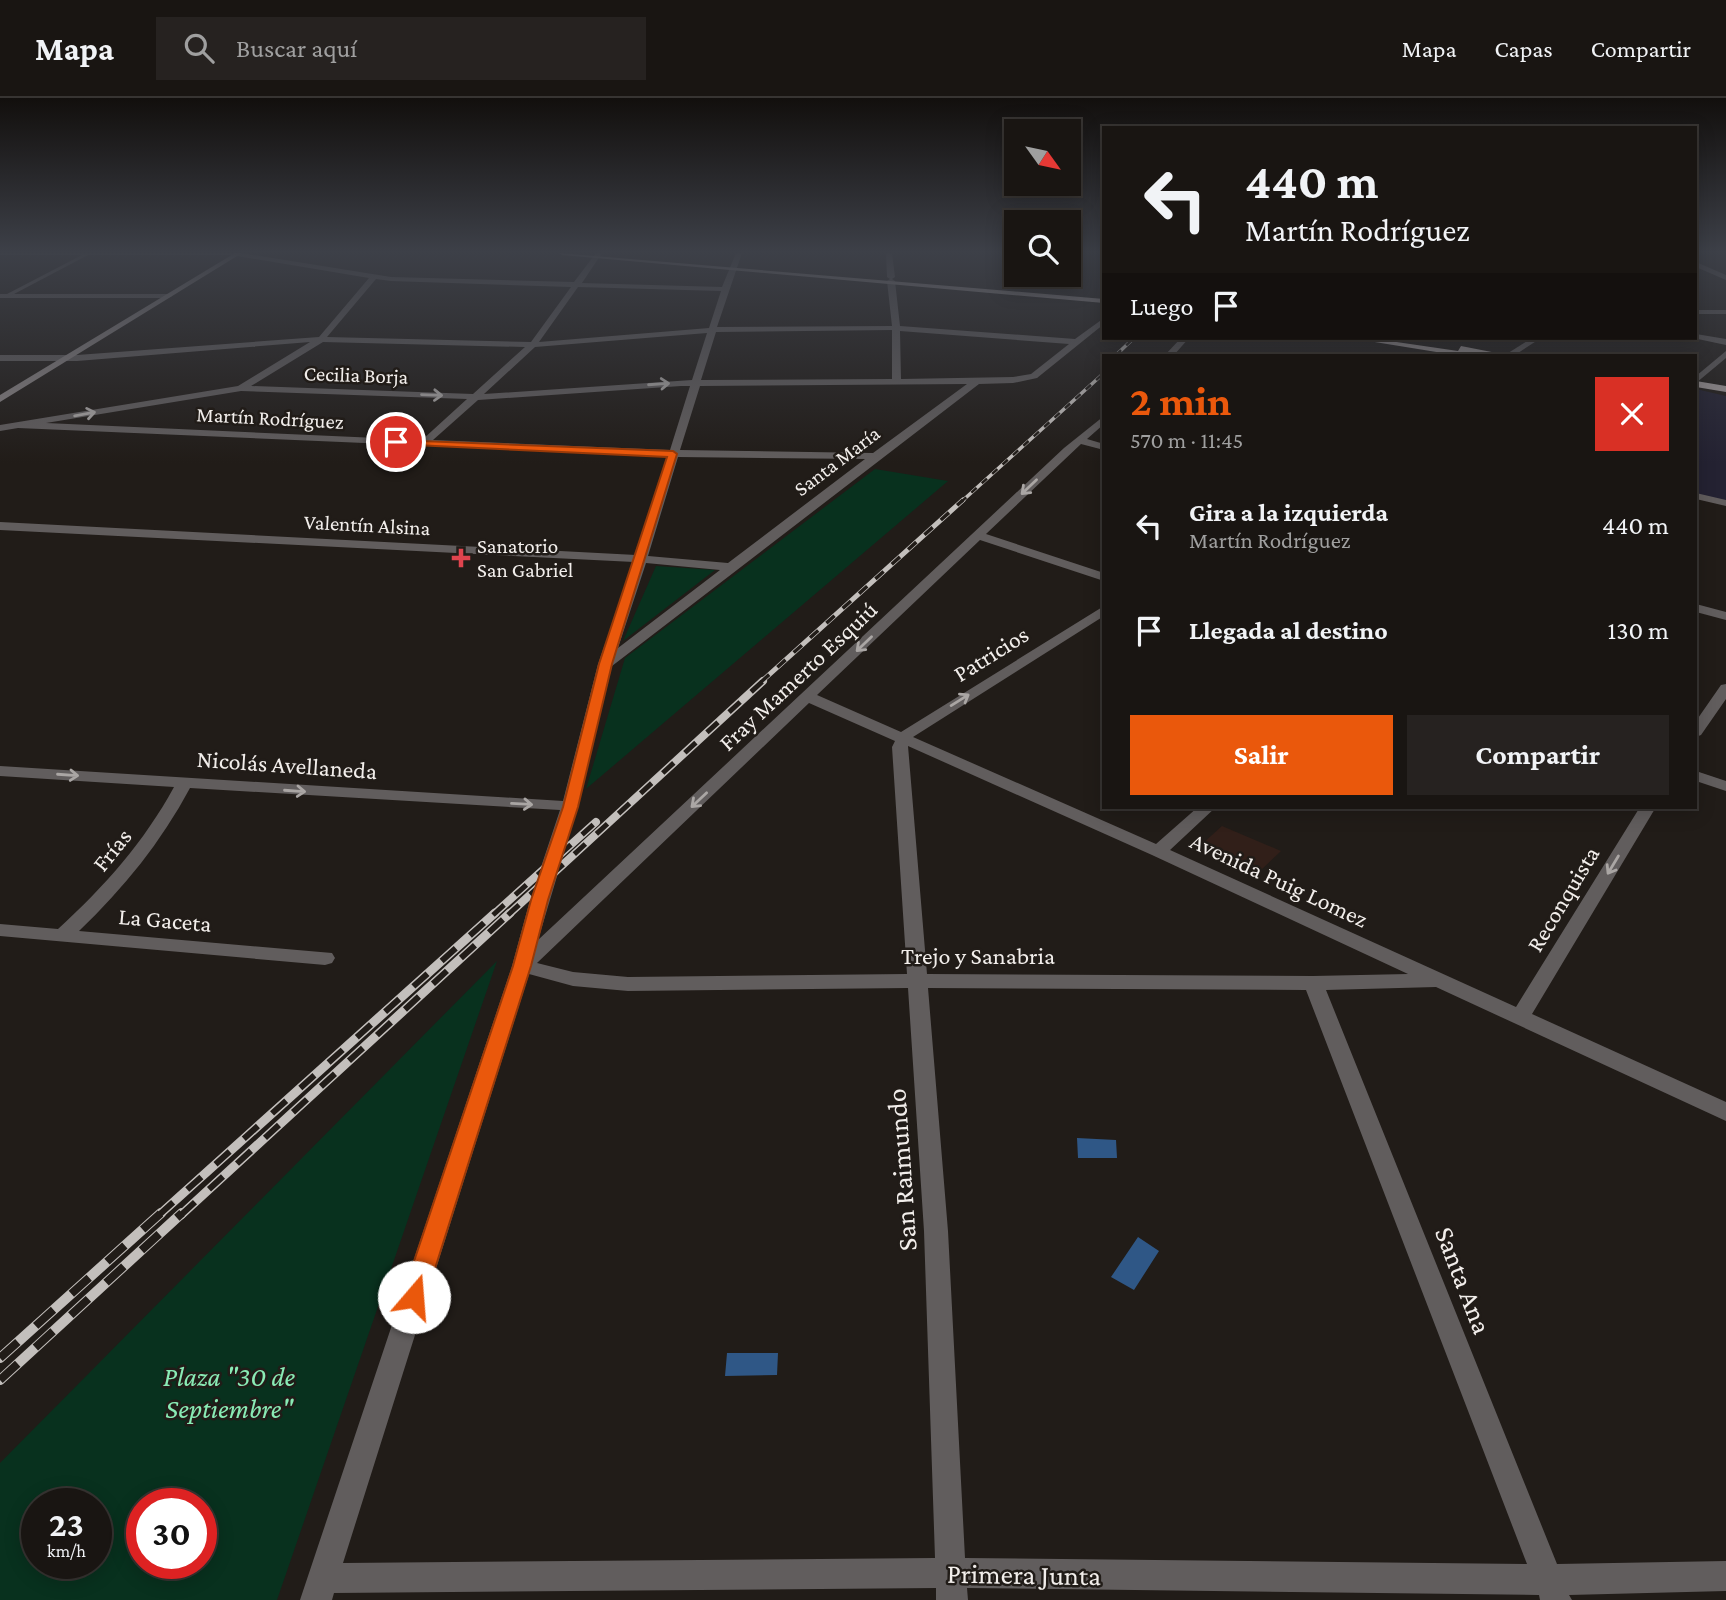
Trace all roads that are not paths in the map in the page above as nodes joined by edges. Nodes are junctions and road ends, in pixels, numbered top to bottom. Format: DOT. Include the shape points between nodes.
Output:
graph roads {
  1 [pos="124,323"];
  2 [pos="335,323"];
  3 [pos="548,323"];
  4 [pos="714,323"];
  5 [pos="895,323"];
  6 [pos="1100,323"];
  7 [pos="896,328"];
  8 [pos="712,330"];
  9 [pos="1697,336"];
  10 [pos="321,339"];
  11 [pos="1183,340"];
  12 [pos="1368,340"];
  13 [pos="1400,340"];
  14 [pos="1534,340"];
  15 [pos="1076,342"];
  16 [pos="1726,342"];
  17 [pos="533,345"];
  18 [pos="1170,354"];
  19 [pos="1464,354"];
  20 [pos="1496,354"];
  21 [pos="1511,354"];
  22 [pos="1726,354"];
  23 [pos="0,358"];
  24 [pos="65,359"];
  25 [pos="897,381"];
  26 [pos="978,381"];
  27 [pos="696,382"];
  28 [pos="1697,383"];
  29 [pos="1697,384"];
  30 [pos="241,388"];
  31 [pos="1726,391"];
  32 [pos="476,397"];
  33 [pos="0,399"];
  34 [pos="1102,421"];
  35 [pos="18,425"];
  36 [pos="0,428"];
  37 [pos="1079,440"];
  38 [pos="423,444"];
  39 [pos="1102,446"];
  40 [pos="673,454"];
  41 [pos="875,456"];
  42 [pos="1697,496"];
  43 [pos="1726,503"];
  44 [pos="0,526"];
  45 [pos="978,535"];
  46 [pos="641,559"];
  47 [pos="731,566"];
  48 [pos="1102,576"];
  49 [pos="1697,608"];
  50 [pos="1102,611"];
  51 [pos="1726,616"];
  52 [pos="605,664"];
  53 [pos="1726,688"];
  54 [pos="809,696"];
  55 [pos="1697,731"];
  56 [pos="904,738"];
  57 [pos="0,771"];
  58 [pos="1697,776"];
  59 [pos="184,783"];
  60 [pos="1726,786"];
  61 [pos="570,807"];
  62 [pos="1206,809"];
  63 [pos="1647,809"];
  64 [pos="1158,851"];
  65 [pos="0,930"];
  66 [pos="62,936"];
  67 [pos="325,958"];
  68 [pos="522,966"];
  69 [pos="1436,980"];
  70 [pos="918,982"];
  71 [pos="1313,983"];
  72 [pos="1520,1018"];
  73 [pos="1726,1112"];
  74 [pos="1726,1576"];
  75 [pos="951,1587"];
  76 [pos="319,1589"];
  77 [pos="1551,1590"];
  1 -- 24 [label="street"];
  2 -- 10 [label="street"];
  3 -- 17 [label="street"];
  4 -- 8 [label="street"];
  5 -- 7 [label="street"];
  6 -- 15 [label="street"];
  7 -- 8 [label="street"];
  7 -- 15 [label="street"];
  7 -- 25 [label="street"];
  8 -- 17 [label="street"];
  8 -- 27 [label="street"];
  9 -- 16 [label="street"];
  10 -- 17 [label="street"];
  10 -- 24 [label="street"];
  10 -- 30 [label="street"];
  11 -- 18 [label="street"];
  12 -- 19 [label="main road"];
  13 -- 20 [label="main road"];
  14 -- 21 [label="street"];
  15 -- 26 [label="street" via="1029,378"];
  17 -- 32 [label="street"];
  22 -- 28 [label="street"];
  23 -- 24 [label="street"];
  24 -- 33 [label="street"];
  25 -- 26 [label="street, Cecilia Borja"];
  25 -- 27 [label="street, Cecilia Borja"];
  26 -- 41 [label="street, Santa María"];
  32 -- 27 [label="street, Cecilia Borja, one-way"];
  27 -- 40 [label="street"];
  29 -- 31 [label="main road"];
  30 -- 32 [label="street, Cecilia Borja, one-way"];
  35 -- 30 [label="street, Cecilia Borja, one-way"];
  32 -- 38 [label="street"];
  34 -- 37 [label="street, Fray Mamerto Esquiú"];
  35 -- 36 [label="street, Martín Rodríguez"];
  35 -- 38 [label="street, Martín Rodríguez"];
  37 -- 39 [label="street"];
  37 -- 45 [label="street, Fray Mamerto Esquiú, one-way"];
  38 -- 40 [label="street, Martín Rodríguez"];
  40 -- 41 [label="street, Martín Rodríguez"];
  40 -- 46 [label="street"];
  41 -- 47 [label="street, Santa María"];
  42 -- 43 [label="street"];
  44 -- 46 [label="street, Valentín Alsina"];
  45 -- 48 [label="street"];
  45 -- 54 [label="street, Fray Mamerto Esquiú, one-way"];
  46 -- 47 [label="street, Valentín Alsina"];
  46 -- 52 [label="street"];
  47 -- 52 [label="street, Santa María"];
  49 -- 51 [label="street"];
  56 -- 50 [label="street, Patricios, one-way"];
  52 -- 61 [label="street"];
  53 -- 55 [label="street"];
  54 -- 56 [label="street, Avenida Puig Lomez"];
  54 -- 68 [label="street, Fray Mamerto Esquiú, one-way"];
  56 -- 64 [label="street, Avenida Puig Lomez"];
  56 -- 70 [label="street, San Raimundo" via="900,747"];
  57 -- 59 [label="street, Nicolás Avellaneda, one-way"];
  58 -- 60 [label="street"];
  59 -- 61 [label="street, Nicolás Avellaneda, one-way"];
  59 -- 66 [label="street, Frías" via="128,872"];
  61 -- 68 [label="street"];
  62 -- 64 [label="street"];
  63 -- 72 [label="street, Reconquista, one-way"];
  64 -- 69 [label="street, Avenida Puig Lomez"];
  65 -- 66 [label="street, La Gaceta"];
  66 -- 67 [label="street, La Gaceta"];
  68 -- 70 [label="street, Trejo y Sanabria" via="573,979 628,984"];
  68 -- 76 [label="street"];
  69 -- 71 [label="street, Trejo y Sanabria"];
  69 -- 72 [label="street, Avenida Puig Lomez"];
  70 -- 71 [label="street, Trejo y Sanabria"];
  70 -- 75 [label="street, San Raimundo" via="936,1231"];
  71 -- 77 [label="street, Santa Ana"];
  72 -- 73 [label="street, Avenida Puig Lomez"];
  74 -- 77 [label="street, Primera Junta"];
  75 -- 76 [label="street, Primera Junta"];
  75 -- 77 [label="street, Primera Junta"];
}
